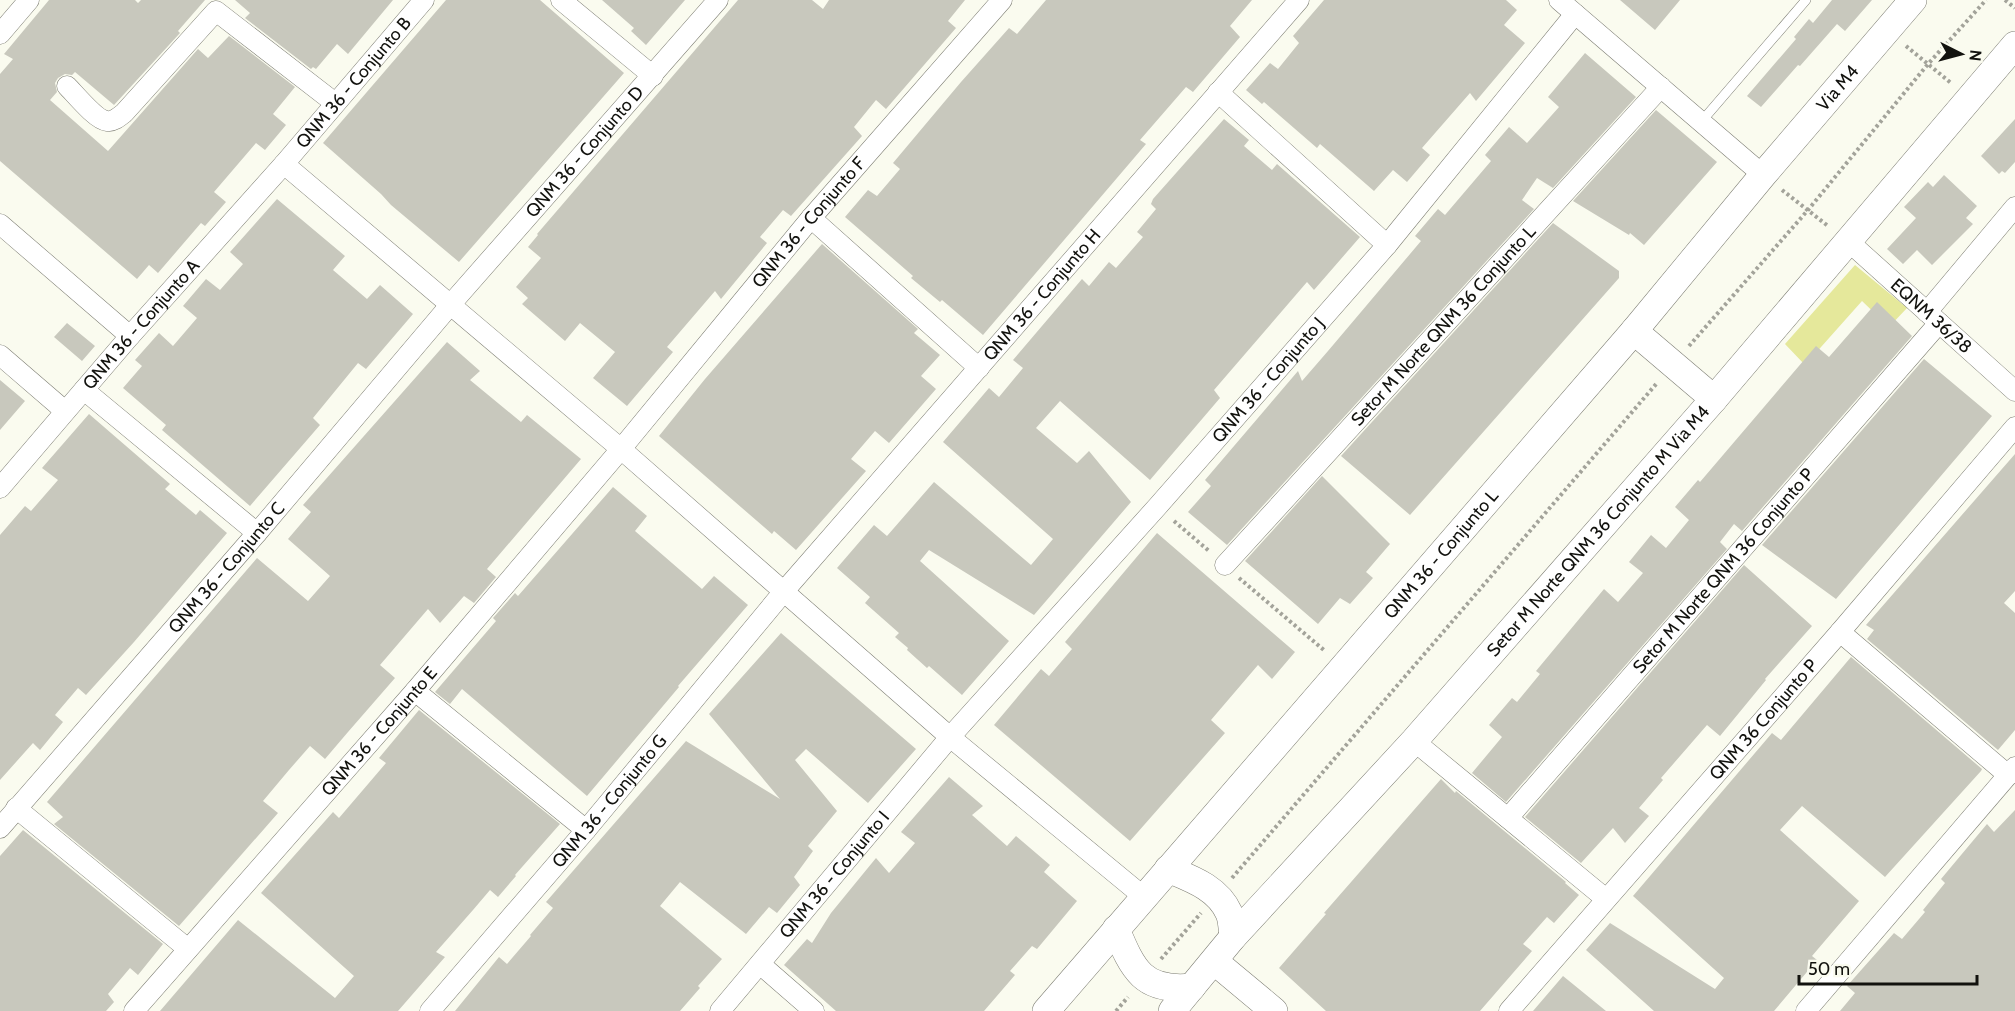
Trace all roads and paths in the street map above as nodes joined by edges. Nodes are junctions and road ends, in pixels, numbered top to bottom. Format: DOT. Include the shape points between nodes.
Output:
graph roads {
  1 [pos="29,0"];
  2 [pos="424,0"];
  3 [pos="561,0"];
  4 [pos="718,0"];
  5 [pos="1002,0"];
  6 [pos="1299,0"];
  7 [pos="1806,0"];
  8 [pos="1914,0"];
  9 [pos="1986,0"];
  10 [pos="2005,0"];
  11 [pos="221,5"];
  12 [pos="1566,5"];
  13 [pos="2015,8"];
  14 [pos="1887,30"];
  15 [pos="0,34"];
  16 [pos="2015,45"];
  17 [pos="1928,64"];
  18 [pos="653,76"];
  19 [pos="67,86"];
  20 [pos="1661,87"];
  21 [pos="1218,92"];
  22 [pos="1968,98"];
  23 [pos="335,104"];
  24 [pos="1701,122"];
  25 [pos="284,164"];
  26 [pos="1763,175"];
  27 [pos="2015,207"];
  28 [pos="1808,210"];
  29 [pos="811,218"];
  30 [pos="0,224"];
  31 [pos="1848,241"];
  32 [pos="1387,244"];
  33 [pos="451,304"];
  34 [pos="1933,317"];
  35 [pos="1634,331"];
  36 [pos="130,336"];
  37 [pos="0,355"];
  38 [pos="1673,364"];
  39 [pos="979,368"];
  40 [pos="84,390"];
  41 [pos="2015,391"];
  42 [pos="1714,399"];
  43 [pos="65,411"];
  44 [pos="2015,427"];
  45 [pos="621,449"];
  46 [pos="0,488"];
  47 [pos="1157,507"];
  48 [pos="257,532"];
  49 [pos="1225,565"];
  50 [pos="785,590"];
  51 [pos="1840,632"];
  52 [pos="1344,668"];
  53 [pos="415,691"];
  54 [pos="950,737"];
  55 [pos="1414,741"];
  56 [pos="2011,771"];
  57 [pos="16,808"];
  58 [pos="1508,818"];
  59 [pos="0,828"];
  60 [pos="586,830"];
  61 [pos="1168,869"];
  62 [pos="1218,895"];
  63 [pos="1144,897"];
  64 [pos="1606,899"];
  65 [pos="1116,930"];
  66 [pos="1233,937"];
  67 [pos="188,949"];
  68 [pos="1214,961"];
  69 [pos="760,964"];
  70 [pos="1145,978"];
  71 [pos="1192,987"];
  72 [pos="134,1011"];
  73 [pos="430,1011"];
  74 [pos="720,1011"];
  75 [pos="814,1011"];
  76 [pos="1046,1011"];
  77 [pos="1116,1011"];
  78 [pos="1172,1011"];
  79 [pos="1274,1011"];
  80 [pos="1509,1011"];
  81 [pos="1806,1011"];
  1 -- 15 [label="street"];
  2 -- 23 [label="street, QNM 36 - Conjunto B"];
  3 -- 18 [label="street"];
  4 -- 18 [label="street, QNM 36 - Conjunto D"];
  5 -- 29 [label="street, QNM 36 - Conjunto F"];
  6 -- 21 [label="street, QNM 36 - Conjunto H"];
  7 -- 24 [label="lane"];
  8 -- 14 [label="main road, Via M4"];
  9 -- 17 [label="path"];
  10 -- 13 [label="path"];
  11 -- 19 [label="street" via="116,119 107,122 99,118"];
  11 -- 23 [label="street"];
  12 -- 20 [label="street"];
  12 -- 32 [label="street, QNM 36 - Conjunto J"];
  14 -- 17 [label="path"];
  14 -- 26 [label="main road, Via M4"];
  16 -- 22 [label="main road, Setor M Norte QNM 36 Conjunto M Via M4"];
  17 -- 22 [label="path"];
  17 -- 28 [label="path"];
  18 -- 33 [label="street, QNM 36 - Conjunto D"];
  20 -- 24 [label="street"];
  20 -- 49 [label="street, Setor M Norte QNM 36 Conjunto L"];
  21 -- 32 [label="street"];
  21 -- 39 [label="street, QNM 36 - Conjunto H"];
  22 -- 31 [label="main road, Setor M Norte QNM 36 Conjunto M Via M4"];
  23 -- 25 [label="street, QNM 36 - Conjunto B"];
  24 -- 26 [label="street"];
  25 -- 33 [label="street"];
  25 -- 36 [label="street, QNM 36 - Conjunto A"];
  26 -- 28 [label="path"];
  26 -- 35 [label="main road, QNM 36 - Conjunto L"];
  27 -- 34 [label="street, Setor M Norte QNM 36 Conjunto P"];
  28 -- 31 [label="path"];
  28 -- 38 [label="path"];
  29 -- 39 [label="street"];
  29 -- 45 [label="street, QNM 36 - Conjunto F"];
  30 -- 36 [label="street"];
  31 -- 34 [label="street, EQNM 36/38"];
  31 -- 42 [label="main road, Setor M Norte QNM 36 Conjunto M Via M4"];
  32 -- 47 [label="street, QNM 36 - Conjunto J"];
  33 -- 45 [label="street"];
  33 -- 48 [label="street, QNM 36 - Conjunto C"];
  34 -- 41 [label="street, EQNM 36/38"];
  34 -- 58 [label="street, Setor M Norte QNM 36 Conjunto P"];
  35 -- 38 [label="main road"];
  35 -- 52 [label="main road, QNM 36 - Conjunto L"];
  36 -- 40 [label="street, QNM 36 - Conjunto A"];
  37 -- 43 [label="street"];
  38 -- 42 [label="main road"];
  38 -- 62 [label="path"];
  39 -- 50 [label="street, QNM 36 - Conjunto H"];
  40 -- 43 [label="street, QNM 36 - Conjunto A"];
  40 -- 48 [label="street"];
  42 -- 55 [label="main road, Setor M Norte QNM 36 Conjunto M Via M4"];
  43 -- 46 [label="street, QNM 36 - Conjunto A"];
  44 -- 51 [label="street, QNM 36 Conjunto P"];
  45 -- 50 [label="street"];
  45 -- 53 [label="street, QNM 36 - Conjunto E"];
  47 -- 49 [label="path"];
  47 -- 54 [label="street, QNM 36 - Conjunto J"];
  48 -- 57 [label="street, QNM 36 - Conjunto C"];
  49 -- 52 [label="path"];
  50 -- 54 [label="street"];
  50 -- 60 [label="street, QNM 36 - Conjunto G"];
  51 -- 56 [label="street"];
  51 -- 64 [label="street, QNM 36 Conjunto P"];
  52 -- 61 [label="main road, QNM 36 - Conjunto L"];
  53 -- 60 [label="street"];
  53 -- 67 [label="street, QNM 36 - Conjunto E"];
  54 -- 63 [label="street"];
  54 -- 69 [label="street, QNM 36 - Conjunto I"];
  55 -- 58 [label="street"];
  55 -- 66 [label="main road, Setor M Norte QNM 36 Conjunto M Via M4"];
  56 -- 81 [label="street"];
  57 -- 59 [label="street, QNM 36 - Conjunto C"];
  57 -- 67 [label="street"];
  58 -- 64 [label="street"];
  60 -- 73 [label="street, QNM 36 - Conjunto G"];
  61 -- 62 [label="main road"];
  61 -- 63 [label="main road, QNM 36 - Conjunto L"];
  62 -- 66 [label="main road" via="1230,914"];
  62 -- 70 [label="path"];
  63 -- 65 [label="main road, QNM 36 - Conjunto L"];
  64 -- 80 [label="street, QNM 36 Conjunto P"];
  65 -- 70 [label="main road" via="1128,958"];
  65 -- 76 [label="main road, QNM 36 - Conjunto L"];
  66 -- 68 [label="main road, Setor M Norte QNM 36 Conjunto M Via M4"];
  67 -- 72 [label="street, QNM 36 - Conjunto E"];
  68 -- 71 [label="main road, Setor M Norte QNM 36 Conjunto M Via M4"];
  68 -- 79 [label="main road"];
  69 -- 74 [label="street, QNM 36 - Conjunto I"];
  69 -- 75 [label="street"];
  70 -- 71 [label="main road" via="1173,989"];
  70 -- 77 [label="path"];
  71 -- 78 [label="main road, Setor M Norte QNM 36 Conjunto M Via M4"];
}
